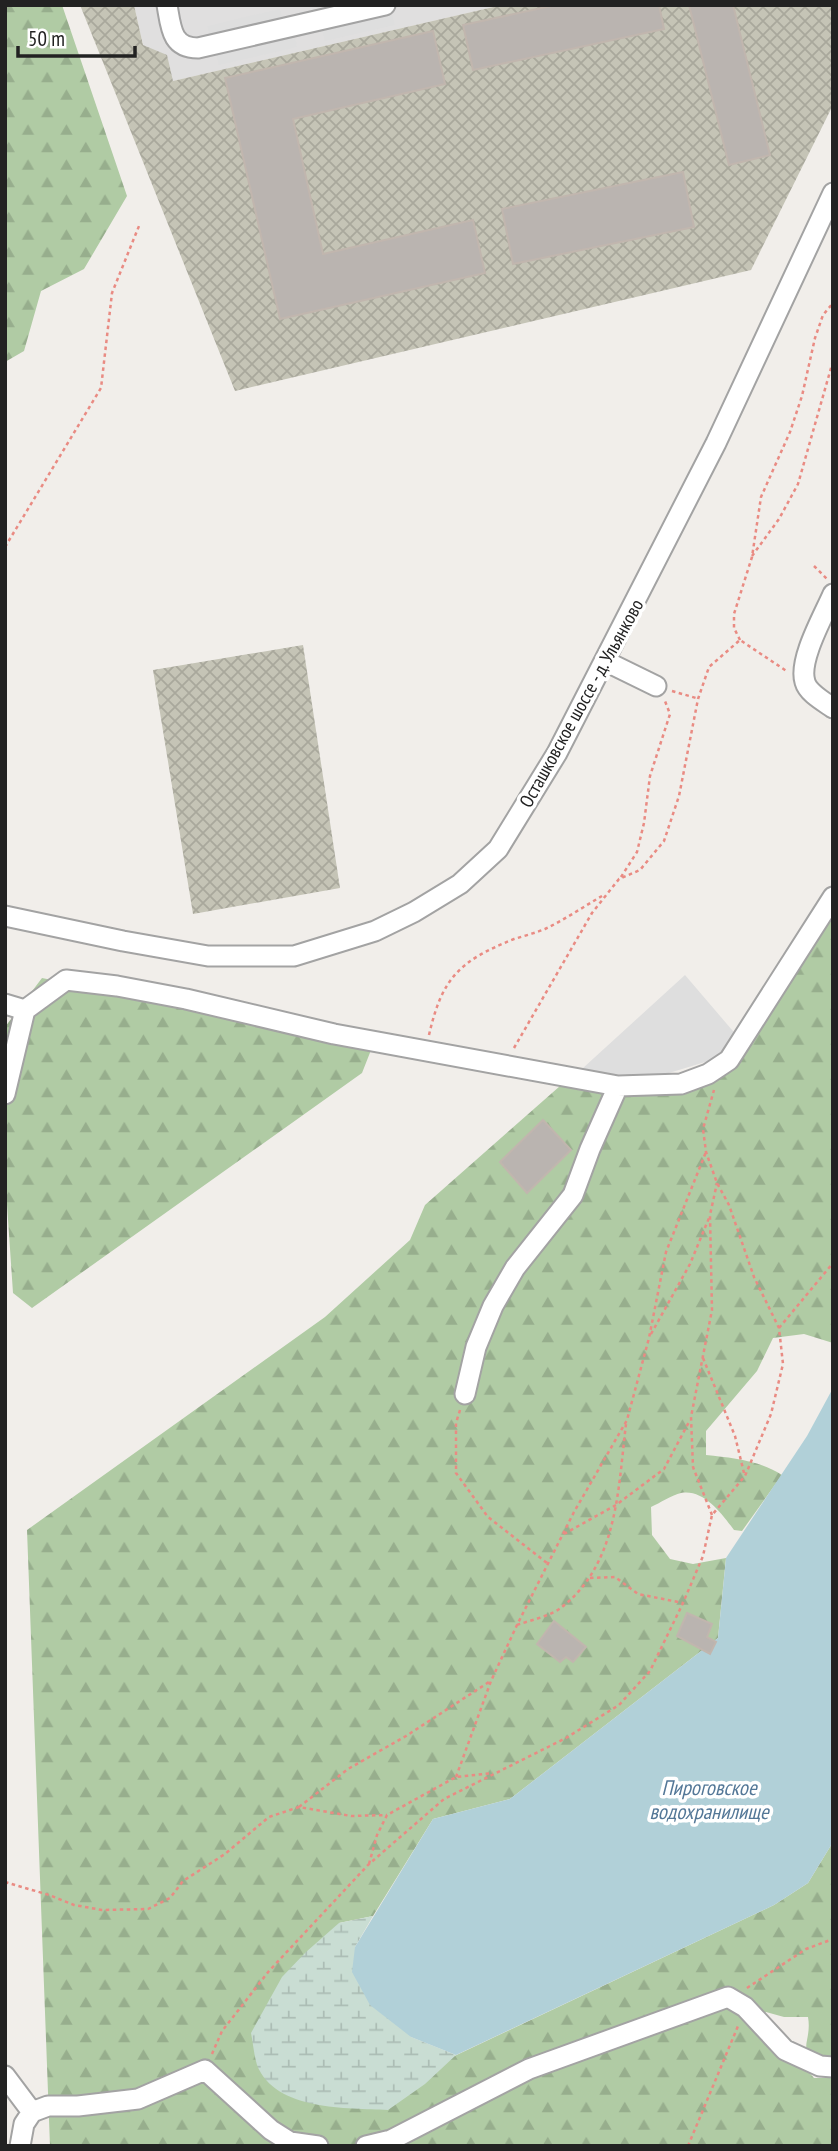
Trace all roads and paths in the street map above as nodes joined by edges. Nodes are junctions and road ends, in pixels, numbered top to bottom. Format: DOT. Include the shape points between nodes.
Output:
graph roads {
  1 [pos="167,5"];
  2 [pos="385,5"];
  3 [pos="833,193"];
  4 [pos="139,226"];
  5 [pos="833,303"];
  6 [pos="833,361"];
  7 [pos="5,547"];
  8 [pos="752,557"];
  9 [pos="814,566"];
  10 [pos="833,584"];
  11 [pos="833,594"];
  12 [pos="740,639"];
  13 [pos="605,661"];
  14 [pos="805,684"];
  15 [pos="656,686"];
  16 [pos="698,699"];
  17 [pos="833,708"];
  18 [pos="619,879"];
  19 [pos="605,895"];
  20 [pos="833,897"];
  21 [pos="5,916"];
  22 [pos="5,1004"];
  23 [pos="25,1010"];
  24 [pos="426,1051"];
  25 [pos="505,1065"];
  26 [pos="618,1086"];
  27 [pos="715,1088"];
  28 [pos="5,1094"];
  29 [pos="706,1152"];
  30 [pos="717,1184"];
  31 [pos="710,1215"];
  32 [pos="833,1264"];
  33 [pos="779,1328"];
  34 [pos="649,1338"];
  35 [pos="703,1358"];
  36 [pos="466,1394"];
  37 [pos="691,1417"];
  38 [pos="627,1420"];
  39 [pos="745,1476"];
  40 [pos="616,1505"];
  41 [pos="712,1516"];
  42 [pos="562,1535"];
  43 [pos="548,1564"];
  44 [pos="590,1578"];
  45 [pos="683,1603"];
  46 [pos="517,1625"];
  47 [pos="491,1681"];
  48 [pos="496,1773"];
  49 [pos="456,1777"];
  50 [pos="299,1808"];
  51 [pos="387,1815"];
  52 [pos="368,1866"];
  53 [pos="5,1882"];
  54 [pos="833,1939"];
  55 [pos="737,2002"];
  56 [pos="833,2067"];
  57 [pos="205,2070"];
  58 [pos="5,2076"];
  59 [pos="32,2112"];
  60 [pos="20,2146"];
  61 [pos="318,2146"];
  62 [pos="366,2146"];
  63 [pos="688,2146"];
  1 -- 2 [label="street" via="172,30 187,48"];
  3 -- 13 [label="street, Осташковское шоссе - д. Ульянково" via="716,443"];
  4 -- 7 [label="path" via="112,293 101,388"];
  5 -- 8 [label="path" via="823,315 790,432 761,497"];
  6 -- 8 [label="path" via="798,484"];
  8 -- 12 [label="path" via="734,614"];
  9 -- 10 [label="path"];
  11 -- 14 [label="street" via="803,667"];
  12 -- 14 [label="path"];
  12 -- 16 [label="path" via="709,667"];
  13 -- 15 [label="street"];
  13 -- 21 [label="street, Осташковское шоссе - д. Ульянково" via="557,753 498,849 460,884 375,931 294,956 208,956"];
  14 -- 17 [label="street"];
  15 -- 16 [label="path"];
  15 -- 18 [label="path" via="670,714 650,776 637,852"];
  16 -- 18 [label="path" via="679,796 664,841 640,870"];
  18 -- 19 [label="path"];
  19 -- 24 [label="path" via="465,965 447,982 435,1008"];
  19 -- 25 [label="path"];
  20 -- 26 [label="street" via="729,1060 681,1084"];
  22 -- 23 [label="street"];
  23 -- 24 [label="street" via="66,980 186,999"];
  23 -- 28 [label="street"];
  24 -- 25 [label="street"];
  25 -- 26 [label="street"];
  26 -- 36 [label="street" via="573,1195 515,1268 494,1306 476,1347"];
  27 -- 29 [label="path" via="704,1129"];
  29 -- 30 [label="path"];
  29 -- 34 [label="path" via="666,1252"];
  30 -- 31 [label="path"];
  30 -- 33 [label="path"];
  31 -- 34 [label="path" via="690,1264"];
  31 -- 35 [label="path" via="712,1310"];
  32 -- 33 [label="path"];
  33 -- 39 [label="path" via="783,1364 779,1383"];
  34 -- 38 [label="path"];
  35 -- 37 [label="path"];
  35 -- 39 [label="path" via="735,1436"];
  36 -- 43 [label="path" via="456,1423 456,1473 488,1517"];
  37 -- 40 [label="path" via="664,1469"];
  37 -- 41 [label="path" via="693,1467"];
  38 -- 40 [label="path"];
  38 -- 42 [label="path"];
  39 -- 41 [label="path"];
  40 -- 42 [label="path"];
  40 -- 44 [label="path" via="609,1539"];
  41 -- 45 [label="path" via="703,1556"];
  42 -- 43 [label="path"];
  43 -- 46 [label="path"];
  44 -- 45 [label="path" via="615,1577 638,1594"];
  44 -- 46 [label="path" via="560,1609"];
  45 -- 48 [label="path" via="650,1671 619,1705"];
  46 -- 47 [label="path"];
  47 -- 49 [label="path"];
  47 -- 50 [label="path" via="348,1769"];
  48 -- 49 [label="path"];
  48 -- 52 [label="path" via="444,1799"];
  49 -- 51 [label="path"];
  50 -- 51 [label="path" via="351,1816"];
  50 -- 53 [label="path" via="269,1817 183,1881 170,1898 148,1909 74,1905"];
  51 -- 52 [label="path"];
  52 -- 57 [label="path" via="261,1981 222,2031"];
  54 -- 55 [label="path" via="806,1949"];
  55 -- 56 [label="street" via="785,2050"];
  55 -- 62 [label="street" via="529,2069 391,2140"];
  55 -- 63 [label="path" via="724,2064"];
  57 -- 59 [label="street" via="138,2099 48,2106"];
  57 -- 61 [label="street" via="271,2130 290,2142"];
  58 -- 59 [label="street"];
  59 -- 60 [label="street" via="24,2124"];
}
